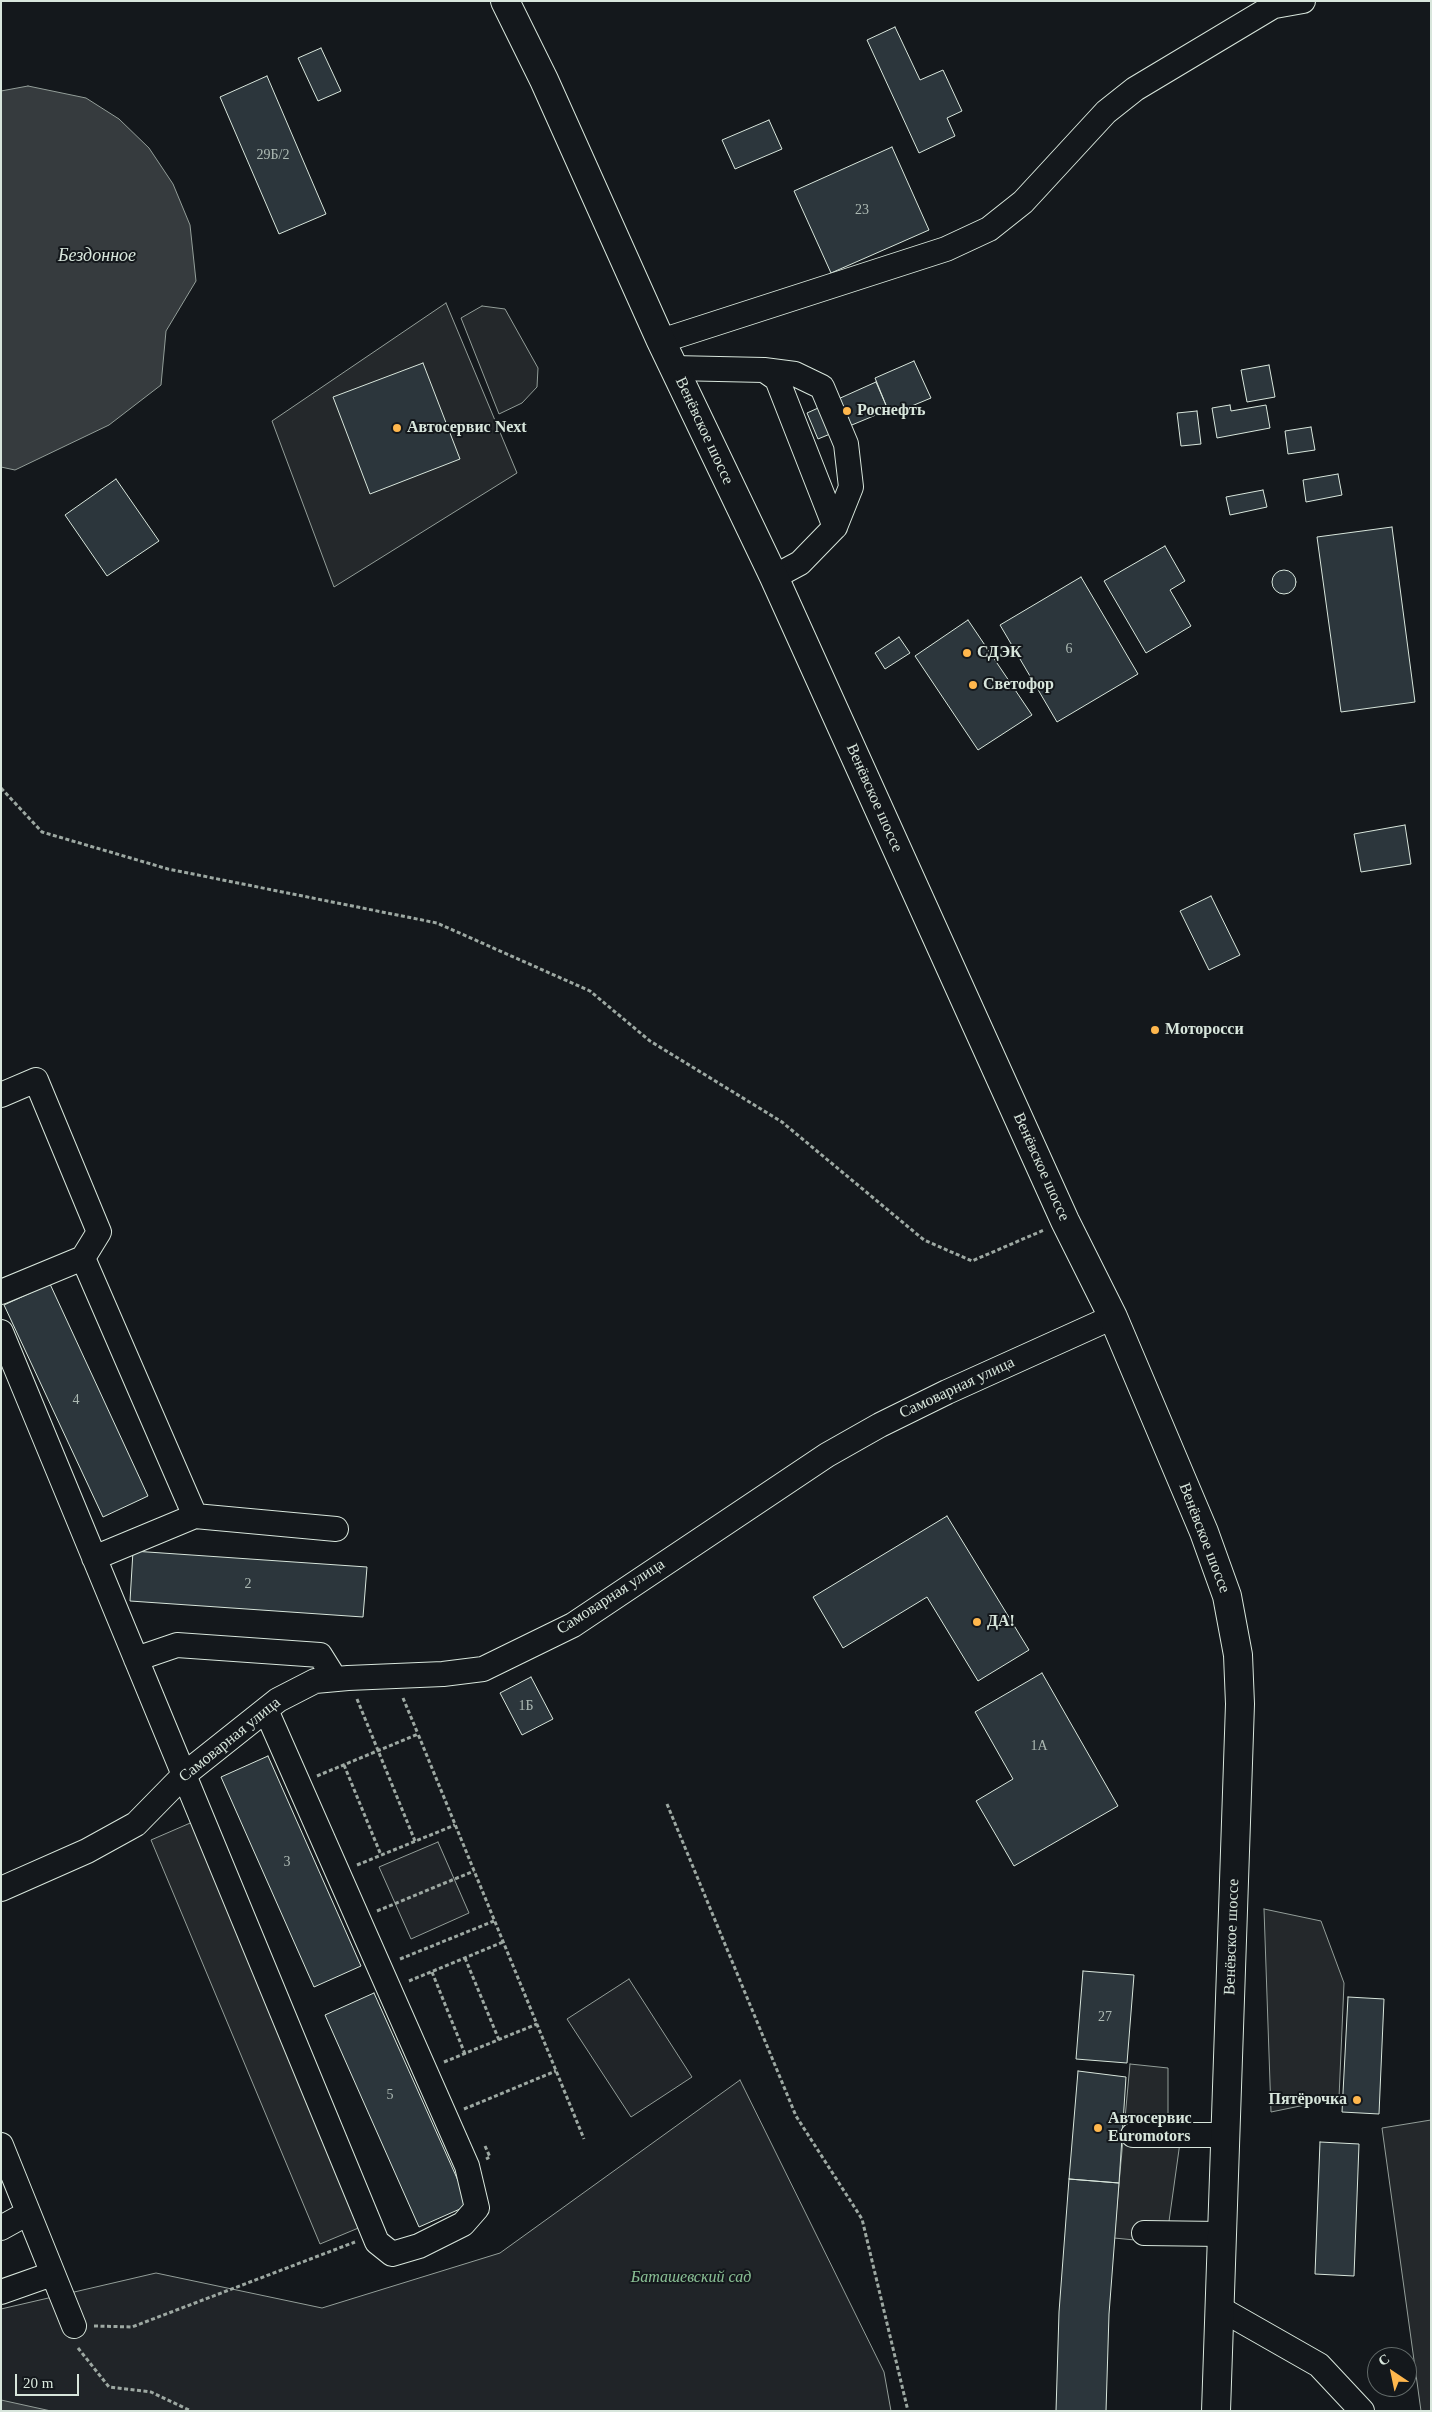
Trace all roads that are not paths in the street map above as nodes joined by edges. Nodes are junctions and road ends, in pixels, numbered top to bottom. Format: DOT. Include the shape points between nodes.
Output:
graph roads {
  1 [pos="505,1"];
  2 [pos="1303,1"];
  3 [pos="1278,4"];
  4 [pos="661,341"];
  5 [pos="674,368"];
  6 [pos="764,370"];
  7 [pos="835,527"];
  8 [pos="774,577"];
  9 [pos="1,1095"];
  10 [pos="83,1258"];
  11 [pos="1,1292"];
  12 [pos="1113,1317"];
  13 [pos="1,1332"];
  14 [pos="196,1516"];
  15 [pos="336,1529"];
  16 [pos="94,1558"];
  17 [pos="136,1658"];
  18 [pos="342,1678"];
  19 [pos="266,1710"];
  20 [pos="185,1774"];
  21 [pos="1,1889"];
  22 [pos="1226,2135"];
  23 [pos="1133,2136"];
  24 [pos="1,2145"];
  25 [pos="28,2213"];
  26 [pos="1,2228"];
  27 [pos="1144,2233"];
  28 [pos="1221,2234"];
  29 [pos="52,2274"];
  30 [pos="1,2292"];
  31 [pos="1219,2308"];
  32 [pos="74,2326"];
  33 [pos="1216,2411"];
  34 [pos="1362,2411"];
  1 -- 4 [label="main road, Венёвское шоссе" via="544,80"];
  2 -- 3 [label="street"];
  3 -- 4 [label="street" via="1135,89 1106,112 1023,202 990,229 946,249"];
  4 -- 5 [label="main road, Венёвское шоссе"];
  5 -- 6 [label="street"];
  5 -- 8 [label="main road, Венёвское шоссе"];
  6 -- 7 [label="street" via="777,380"];
  6 -- 7 [label="street" via="795,374 822,387 846,444 851,487"];
  7 -- 8 [label="street" via="800,563"];
  8 -- 12 [label="main road, Венёвское шоссе" via="1066,1221"];
  9 -- 10 [label="street" via="36,1080 99,1232"];
  10 -- 11 [label="street"];
  10 -- 14 [label="street"];
  12 -- 18 [label="street, Самоварная улица" via="880,1425 827,1455 573,1625 483,1669"];
  12 -- 22 [label="main road, Венёвское шоссе" via="1204,1532 1227,1596 1238,1655 1240,1704"];
  13 -- 16 [label="street"];
  14 -- 15 [label="street"];
  14 -- 16 [label="street"];
  16 -- 17 [label="street"];
  17 -- 18 [label="street" via="177,1646 320,1655"];
  17 -- 20 [label="street"];
  18 -- 19 [label="street, Самоварная улица" via="315,1681"];
  19 -- 20 [label="street, Самоварная улица"];
  19 -- 20 [label="street" via="467,2166 478,2208 463,2224 419,2246 392,2254 377,2242"];
  20 -- 21 [label="street, Самоварная улица" via="136,1824 87,1851"];
  22 -- 23 [label="street"];
  22 -- 28 [label="main road, Венёвское шоссе"];
  24 -- 25 [label="street"];
  25 -- 26 [label="street"];
  25 -- 29 [label="street"];
  27 -- 28 [label="street"];
  28 -- 31 [label="main road, Венёвское шоссе"];
  29 -- 30 [label="street"];
  29 -- 32 [label="street"];
  31 -- 33 [label="main road, Венёвское шоссе"];
  31 -- 34 [label="street" via="1320,2365"];
}
